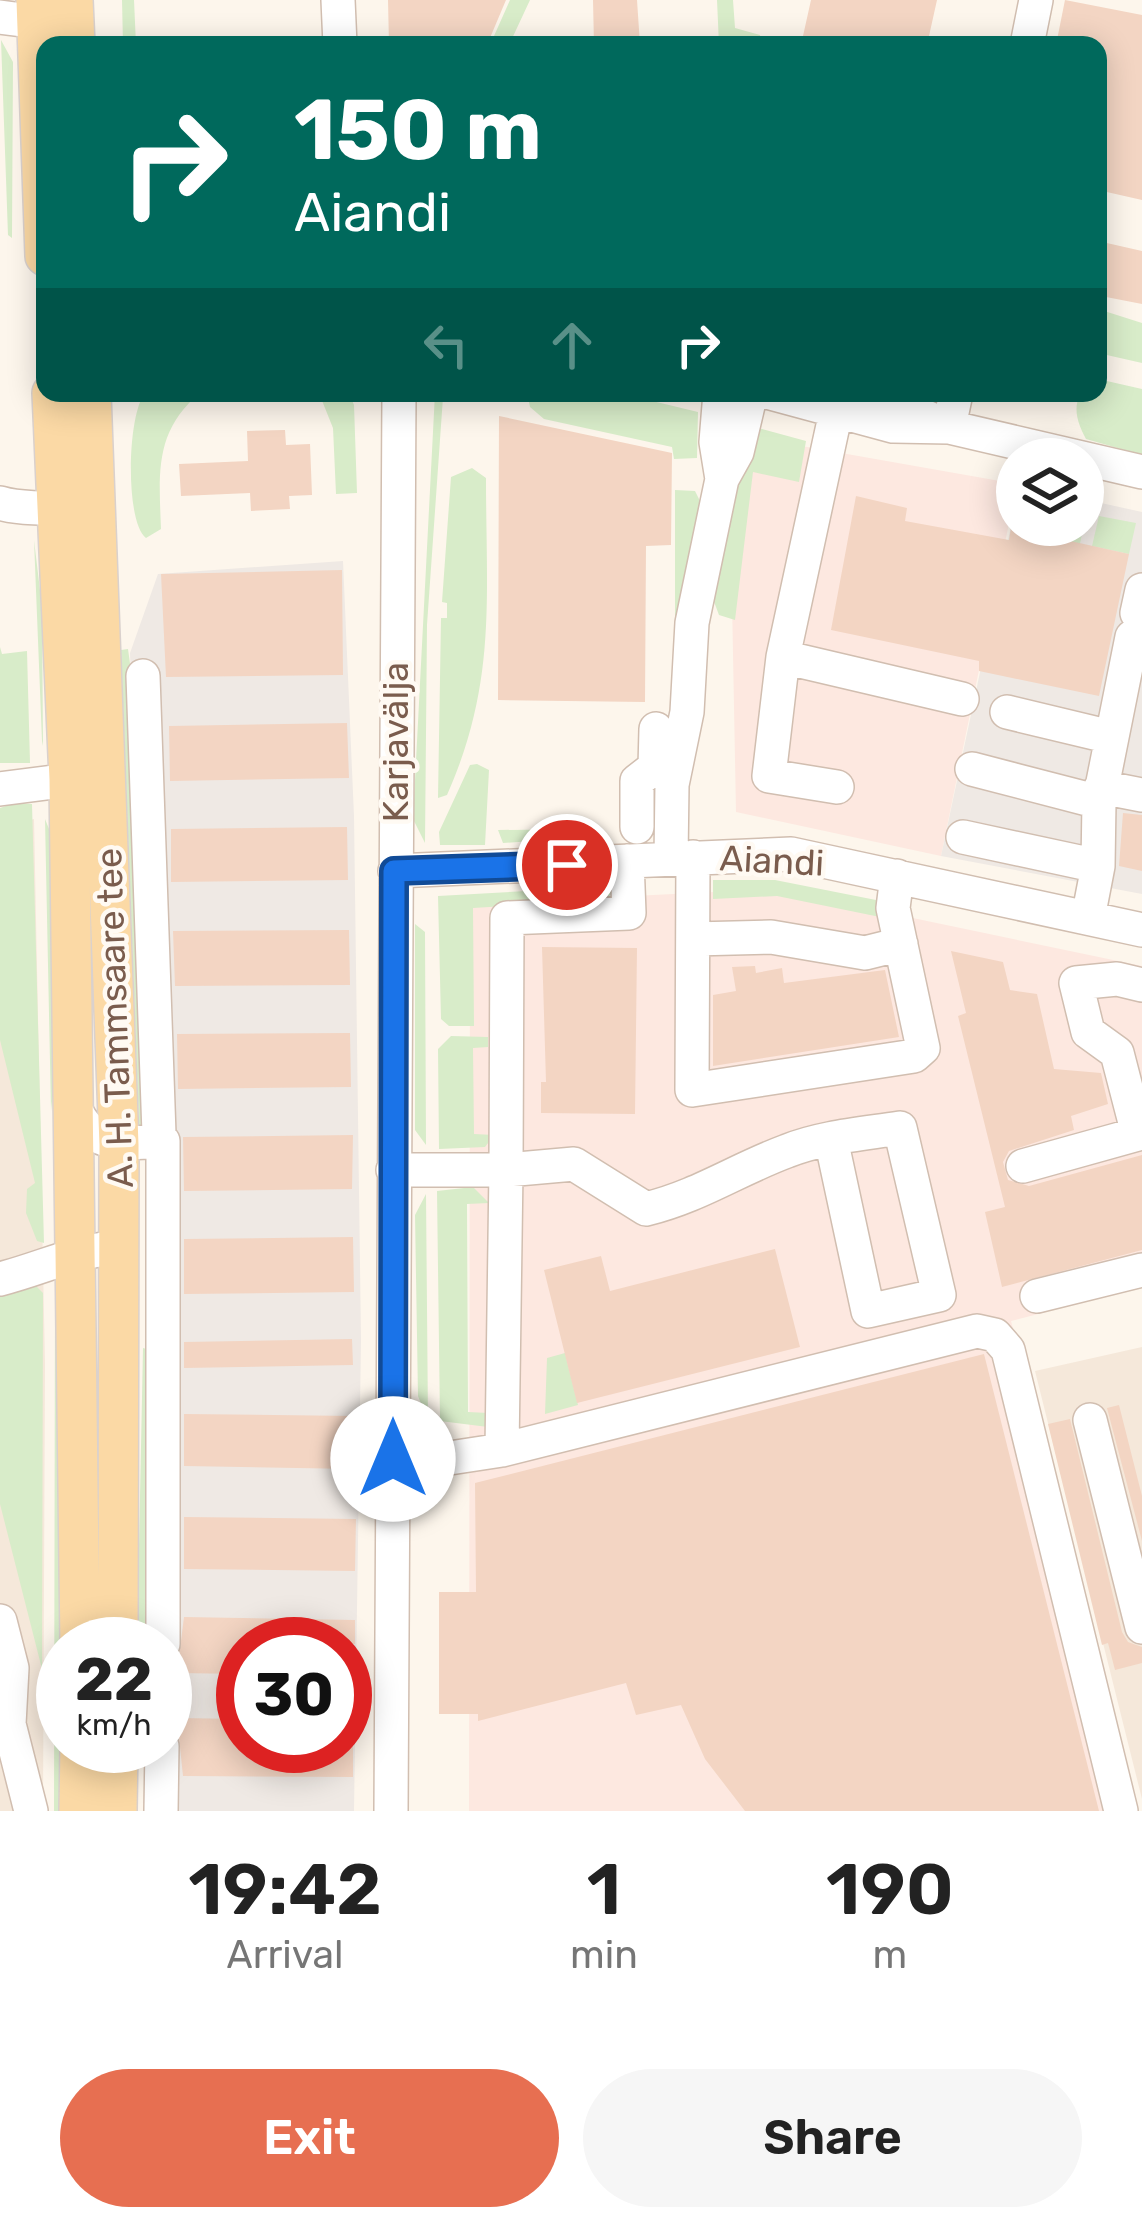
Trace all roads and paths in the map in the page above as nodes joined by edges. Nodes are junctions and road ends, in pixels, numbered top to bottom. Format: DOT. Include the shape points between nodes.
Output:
graph roads {
  1 [pos="74,0"];
  2 [pos="338,0"];
  3 [pos="1036,0"];
  4 [pos="25,13"];
  5 [pos="75,36"];
  6 [pos="340,36"];
  7 [pos="1030,36"];
  8 [pos="36,107"];
  9 [pos="52,402"];
  10 [pos="399,402"];
  11 [pos="719,402"];
  12 [pos="749,402"];
  13 [pos="892,402"];
  14 [pos="954,402"];
  15 [pos="98,403"];
  16 [pos="836,403"];
  17 [pos="949,428"];
  18 [pos="1142,472"];
  19 [pos="722,479"];
  20 [pos="0,503"];
  21 [pos="57,507"];
  22 [pos="96,556"];
  23 [pos="1137,614"];
  24 [pos="783,657"];
  25 [pos="143,676"];
  26 [pos="1131,692"];
  27 [pos="962,699"];
  28 [pos="1007,712"];
  29 [pos="656,728"];
  30 [pos="1111,737"];
  31 [pos="665,767"];
  32 [pos="971,770"];
  33 [pos="87,777"];
  34 [pos="837,787"];
  35 [pos="0,789"];
  36 [pos="1100,795"];
  37 [pos="1142,796"];
  38 [pos="637,827"];
  39 [pos="963,837"];
  40 [pos="682,858"];
  41 [pos="627,861"];
  42 [pos="1098,866"];
  43 [pos="394,871"];
  44 [pos="896,876"];
  45 [pos="1088,918"];
  46 [pos="1142,930"];
  47 [pos="694,939"];
  48 [pos="901,944"];
  49 [pos="1142,985"];
  50 [pos="75,1109"];
  51 [pos="1140,1134"];
  52 [pos="831,1139"];
  53 [pos="136,1143"];
  54 [pos="1023,1166"];
  55 [pos="393,1170"];
  56 [pos="506,1170"];
  57 [pos="122,1247"];
  58 [pos="78,1250"];
  59 [pos="1142,1270"];
  60 [pos="0,1279"];
  61 [pos="1037,1295"];
  62 [pos="1090,1420"];
  63 [pos="502,1450"];
  64 [pos="393,1459"];
  65 [pos="80,1617"];
  66 [pos="118,1617"];
  67 [pos="163,1617"];
  68 [pos="0,1622"];
  69 [pos="1142,1627"];
  70 [pos="80,1773"];
  71 [pos="118,1773"];
  72 [pos="162,1773"];
  73 [pos="31,1811"];
  74 [pos="79,1811"];
  75 [pos="117,1811"];
  76 [pos="161,1811"];
  77 [pos="391,1811"];
  78 [pos="1121,1811"];
  1 -- 5 [label="main road"];
  2 -- 6 [label="street"];
  3 -- 7 [label="street"];
  4 -- 8 [label="main road"];
  9 -- 21 [label="main road, A. H. Tammsaare tee"];
  10 -- 43 [label="street, Karjavälja"];
  11 -- 19 [label="street"];
  12 -- 19 [label="street"];
  13 -- 17 [label="street"];
  14 -- 17 [label="street"];
  15 -- 22 [label="main road, A. H. Tammsaare tee"];
  16 -- 17 [label="street" via="893,426"];
  16 -- 24 [label="street"];
  17 -- 18 [label="street"];
  19 -- 31 [label="street" via="691,630 687,712"];
  20 -- 21 [label="street"];
  21 -- 22 [label="street" via="86,528"];
  21 -- 33 [label="main road, A. H. Tammsaare tee"];
  22 -- 33 [label="main road, A. H. Tammsaare tee"];
  23 -- 26 [label="street"];
  24 -- 27 [label="street"];
  24 -- 34 [label="street" via="770,776"];
  25 -- 53 [label="street" via="159,1134"];
  26 -- 30 [label="street"];
  28 -- 30 [label="street"];
  29 -- 31 [label="street"];
  30 -- 36 [label="street"];
  31 -- 38 [label="street" via="637,781"];
  31 -- 40 [label="street"];
  32 -- 36 [label="street"];
  33 -- 35 [label="street"];
  33 -- 50 [label="main road, A. H. Tammsaare tee"];
  33 -- 53 [label="main road, A. H. Tammsaare tee"];
  36 -- 37 [label="street"];
  36 -- 42 [label="street"];
  39 -- 42 [label="street"];
  40 -- 41 [label="street, Aiandi"];
  40 -- 44 [label="street, Aiandi" via="791,854"];
  40 -- 47 [label="street"];
  41 -- 43 [label="street, Aiandi"];
  41 -- 56 [label="street" via="629,913 507,918"];
  42 -- 45 [label="street"];
  43 -- 55 [label="street, Karjavälja"];
  44 -- 45 [label="street, Aiandi"];
  44 -- 48 [label="street"];
  45 -- 46 [label="street, Aiandi"];
  47 -- 48 [label="street" via="771,937 865,953"];
  47 -- 48 [label="street" via="692,1090 914,1056 922,1033"];
  49 -- 51 [label="street" via="1076,983 1088,1032 1117,1053"];
  50 -- 53 [label="street" via="86,1131"];
  50 -- 58 [label="main road, A. H. Tammsaare tee"];
  51 -- 54 [label="street"];
  52 -- 52 [label="street" via="900,1128 939,1295 868,1311"];
  52 -- 56 [label="street" via="736,1172 698,1196 646,1209 574,1164"];
  53 -- 57 [label="main road, A. H. Tammsaare tee"];
  53 -- 67 [label="street" via="163,1142"];
  55 -- 56 [label="street"];
  55 -- 64 [label="street, Karjavälja"];
  56 -- 63 [label="street"];
  57 -- 58 [label="street"];
  57 -- 66 [label="main road, A. H. Tammsaare tee"];
  58 -- 60 [label="street"];
  58 -- 65 [label="main road, A. H. Tammsaare tee"];
  59 -- 61 [label="street"];
  62 -- 69 [label="street"];
  63 -- 64 [label="street"];
  63 -- 78 [label="street" via="977,1330 995,1335 1008,1350"];
  64 -- 77 [label="street, Karjavälja"];
  68 -- 73 [label="street" via="12,1668 9,1724"];
  70 -- 74 [label="main road"];
  71 -- 75 [label="main road"];
  72 -- 76 [label="street"];
}
